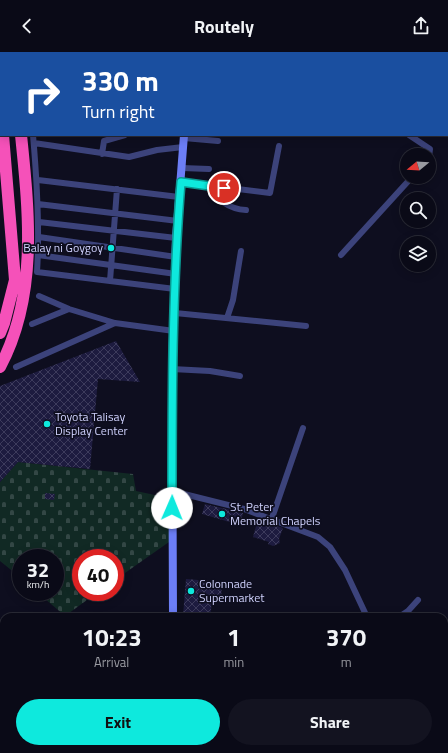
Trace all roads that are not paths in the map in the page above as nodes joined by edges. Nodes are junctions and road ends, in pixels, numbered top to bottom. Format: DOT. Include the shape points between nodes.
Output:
graph roads {
  1 [pos="3,136"];
  2 [pos="22,136"];
  3 [pos="33,136"];
  4 [pos="118,136"];
  5 [pos="184,136"];
  6 [pos="410,136"];
  7 [pos="104,138"];
  8 [pos="218,141"];
  9 [pos="34,143"];
  10 [pos="279,146"];
  11 [pos="183,147"];
  12 [pos="428,148"];
  13 [pos="102,154"];
  14 [pos="182,168"];
  15 [pos="209,169"];
  16 [pos="38,180"];
  17 [pos="181,182"];
  18 [pos="406,184"];
  19 [pos="208,186"];
  20 [pos="117,189"];
  21 [pos="32,196"];
  22 [pos="180,196"];
  23 [pos="38,204"];
  24 [pos="246,210"];
  25 [pos="114,213"];
  26 [pos="178,221"];
  27 [pos="39,222"];
  28 [pos="113,231"];
  29 [pos="39,237"];
  30 [pos="176,238"];
  31 [pos="113,247"];
  32 [pos="241,251"];
  33 [pos="38,255"];
  34 [pos="341,255"];
  35 [pos="176,257"];
  36 [pos="111,264"];
  37 [pos="176,274"];
  38 [pos="110,281"];
  39 [pos="175,289"];
  40 [pos="39,296"];
  41 [pos="69,309"];
  42 [pos="175,313"];
  43 [pos="227,318"];
  44 [pos="115,323"];
  45 [pos="32,324"];
  46 [pos="306,326"];
  47 [pos="174,331"];
  48 [pos="0,332"];
  49 [pos="0,367"];
  50 [pos="16,367"];
  51 [pos="172,369"];
  52 [pos="240,376"];
  53 [pos="303,428"];
  54 [pos="172,492"];
  55 [pos="272,518"];
  56 [pos="418,600"];
  57 [pos="173,613"];
  58 [pos="364,613"];
  59 [pos="405,613"];
  1 -- 48 [label="highway" via="15,280"];
  2 -- 21 [label="highway"];
  3 -- 9 [label="street"];
  4 -- 7 [label="street"];
  5 -- 8 [label="street"];
  5 -- 11 [label="street"];
  6 -- 12 [label="street"];
  7 -- 13 [label="street"];
  9 -- 13 [label="street"];
  9 -- 16 [label="street"];
  10 -- 19 [label="street" via="270,193"];
  11 -- 13 [label="street" via="129,157"];
  11 -- 14 [label="street"];
  14 -- 15 [label="street"];
  14 -- 17 [label="street"];
  16 -- 20 [label="street"];
  16 -- 21 [label="street"];
  17 -- 19 [label="street"];
  17 -- 22 [label="street"];
  18 -- 34 [label="street"];
  19 -- 24 [label="street" via="228,206"];
  20 -- 22 [label="street"];
  20 -- 25 [label="street"];
  21 -- 23 [label="street"];
  21 -- 49 [label="highway" via="28,214 25,292 17,326"];
  22 -- 26 [label="street"];
  23 -- 25 [label="street"];
  23 -- 27 [label="street"];
  25 -- 26 [label="street"];
  25 -- 28 [label="street"];
  26 -- 30 [label="street"];
  27 -- 28 [label="street"];
  27 -- 29 [label="street"];
  28 -- 30 [label="street"];
  28 -- 31 [label="street"];
  29 -- 31 [label="street"];
  29 -- 33 [label="street"];
  30 -- 35 [label="street"];
  31 -- 35 [label="street"];
  31 -- 36 [label="street"];
  32 -- 43 [label="street" via="233,300"];
  33 -- 36 [label="street"];
  33 -- 38 [label="street" via="37,272"];
  35 -- 37 [label="street"];
  36 -- 37 [label="street"];
  36 -- 38 [label="street"];
  37 -- 39 [label="street"];
  38 -- 39 [label="street"];
  39 -- 42 [label="street"];
  40 -- 41 [label="street"];
  41 -- 44 [label="street"];
  41 -- 45 [label="street"];
  42 -- 43 [label="street"];
  42 -- 47 [label="street"];
  43 -- 46 [label="street"];
  44 -- 47 [label="street"];
  44 -- 50 [label="street"];
  47 -- 51 [label="street"];
  51 -- 52 [label="street"];
  51 -- 54 [label="street"];
  53 -- 55 [label="street"];
  54 -- 55 [label="street"];
  54 -- 57 [label="street"];
  55 -- 58 [label="street" via="318,537 330,547 345,570"];
  56 -- 59 [label="street"];
}
